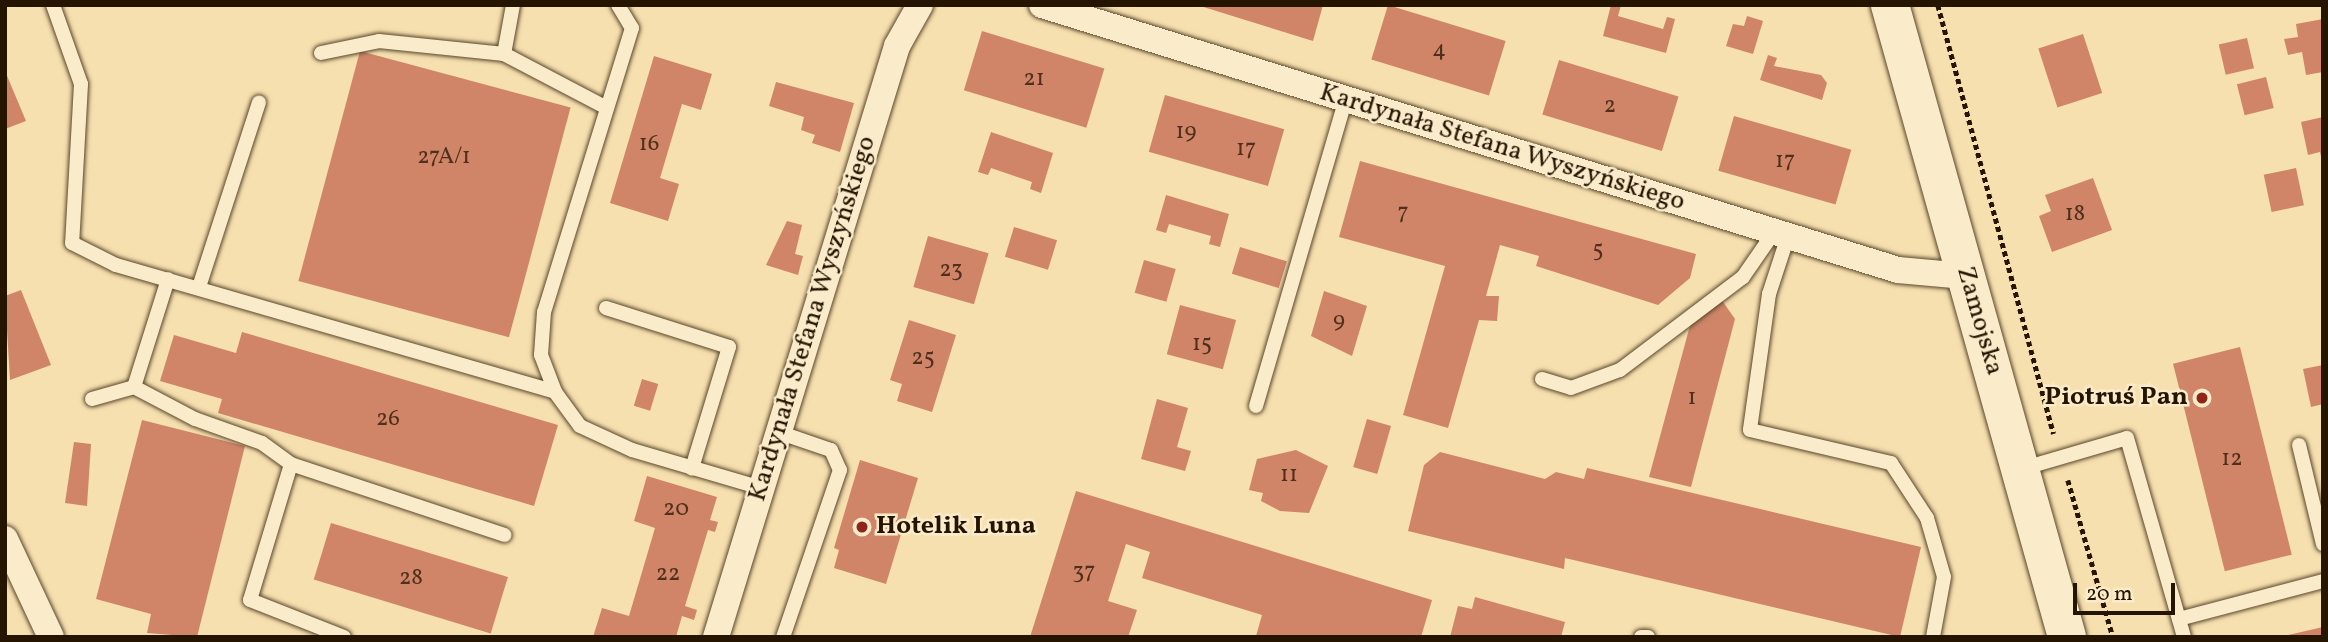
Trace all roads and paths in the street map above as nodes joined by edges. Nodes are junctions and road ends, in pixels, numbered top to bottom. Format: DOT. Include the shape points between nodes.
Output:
graph roads {
  1 [pos="53,5"];
  2 [pos="513,5"];
  3 [pos="618,5"];
  4 [pos="920,5"];
  5 [pos="1042,5"];
  6 [pos="1889,5"];
  7 [pos="1938,5"];
  8 [pos="321,52"];
  9 [pos="504,54"];
  10 [pos="1346,99"];
  11 [pos="259,102"];
  12 [pos="607,108"];
  13 [pos="1781,234"];
  14 [pos="1965,276"];
  15 [pos="168,278"];
  16 [pos="200,287"];
  17 [pos="606,308"];
  18 [pos="1542,379"];
  19 [pos="134,387"];
  20 [pos="555,392"];
  21 [pos="92,399"];
  22 [pos="1256,406"];
  23 [pos="778,432"];
  24 [pos="2299,444"];
  25 [pos="2061,457"];
  26 [pos="291,464"];
  27 [pos="692,468"];
  28 [pos="2021,469"];
  29 [pos="761,488"];
  30 [pos="504,535"];
  31 [pos="5,539"];
  32 [pos="2323,544"];
  33 [pos="2323,581"];
  34 [pos="2179,619"];
  35 [pos="51,637"];
  36 [pos="344,637"];
  37 [pos="716,637"];
  38 [pos="783,637"];
  39 [pos="1641,637"];
  40 [pos="1648,637"];
  41 [pos="1933,637"];
  42 [pos="2067,637"];
  43 [pos="2113,637"];
  44 [pos="2185,637"];
  1 -- 15 [label="lane" via="81,84 72,243 116,265"];
  2 -- 9 [label="lane"];
  3 -- 12 [label="lane" via="632,28"];
  4 -- 23 [label="street, Kardynała Stefana Wyszyńskiego" via="897,46"];
  5 -- 10 [label="street, Kardynała Stefana Wyszyńskiego"];
  6 -- 14 [label="street, Zamojska"];
  7 -- 25 [label="path"];
  8 -- 9 [label="lane" via="379,41"];
  9 -- 12 [label="lane"];
  10 -- 13 [label="street, Kardynała Stefana Wyszyńskiego"];
  10 -- 22 [label="lane"];
  11 -- 16 [label="lane"];
  12 -- 20 [label="lane" via="544,312 541,355"];
  13 -- 14 [label="street, Kardynała Stefana Wyszyńskiego" via="1898,270"];
  13 -- 18 [label="lane" via="1743,277 1619,370 1571,388"];
  13 -- 41 [label="lane" via="1750,430 1891,463 1927,519 1944,577"];
  14 -- 28 [label="street, Zamojska"];
  15 -- 16 [label="lane"];
  15 -- 19 [label="lane"];
  16 -- 20 [label="lane"];
  17 -- 27 [label="lane" via="729,347"];
  19 -- 21 [label="lane"];
  19 -- 26 [label="lane" via="195,419 262,443"];
  20 -- 27 [label="lane" via="580,426"];
  23 -- 29 [label="street, Kardynała Stefana Wyszyńskiego"];
  23 -- 38 [label="lane" via="831,450 840,470"];
  24 -- 32 [label="lane"];
  25 -- 28 [label="lane"];
  25 -- 34 [label="lane" via="2127,438"];
  25 -- 43 [label="path"];
  26 -- 30 [label="lane"];
  26 -- 36 [label="lane" via="250,600"];
  27 -- 29 [label="lane"];
  28 -- 42 [label="street, Zamojska"];
  29 -- 37 [label="street, Kardynała Stefana Wyszyńskiego"];
  31 -- 35 [label="street"];
  33 -- 34 [label="lane"];
  34 -- 44 [label="lane"];
  39 -- 40 [label="lane"];
}
